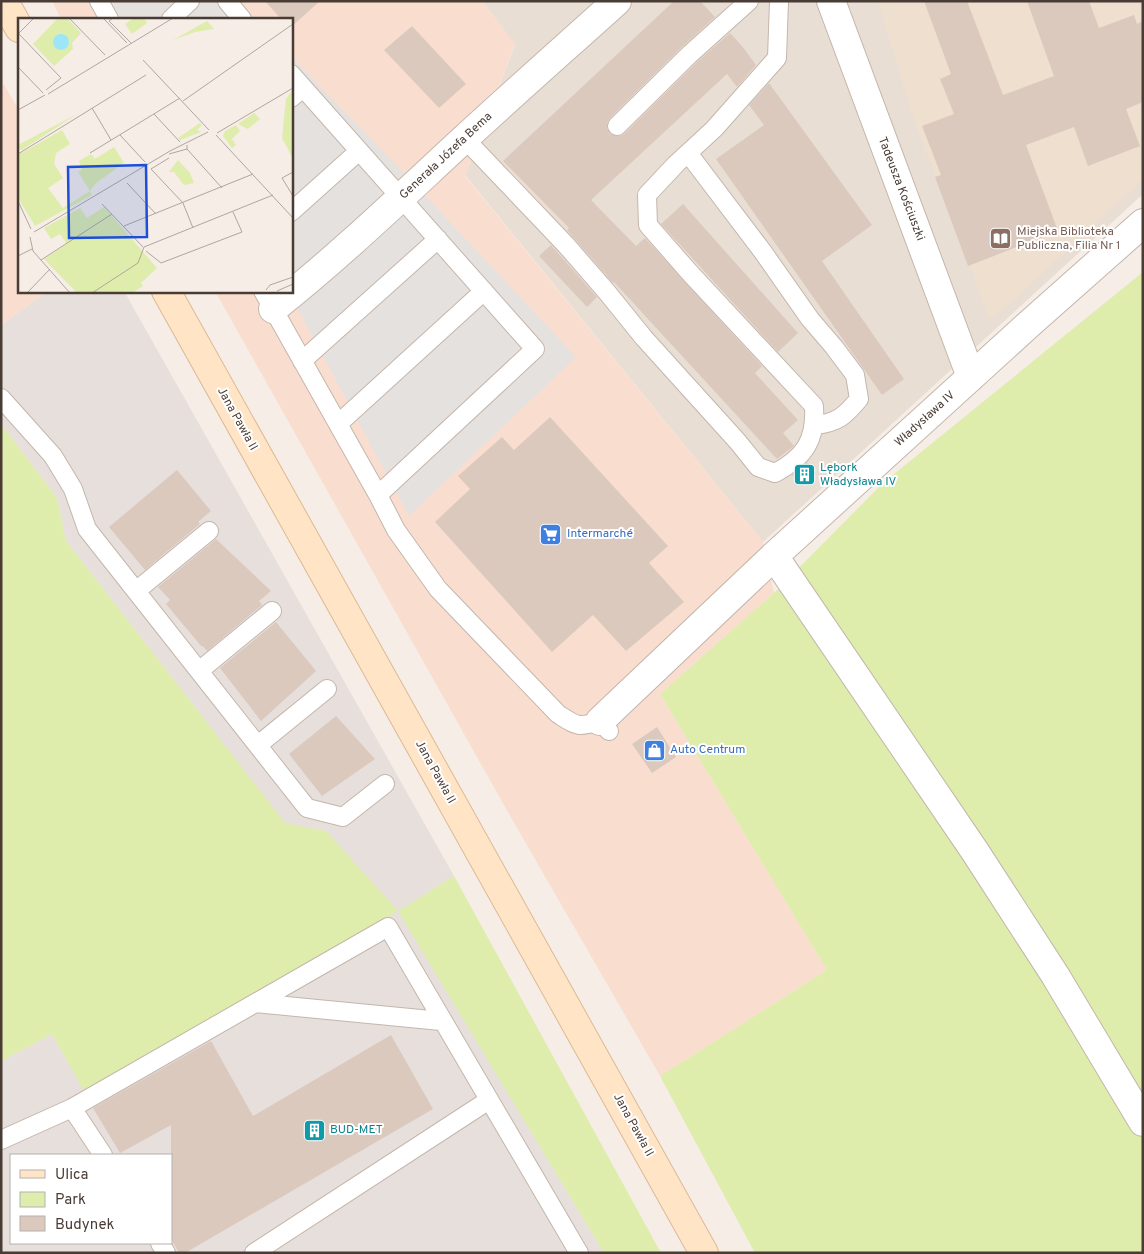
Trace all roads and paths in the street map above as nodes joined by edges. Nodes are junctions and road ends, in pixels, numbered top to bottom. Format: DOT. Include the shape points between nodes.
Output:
graph roads {
  1 [pos="4,1"];
  2 [pos="99,1"];
  3 [pos="190,1"];
  4 [pos="227,1"];
  5 [pos="617,1"];
  6 [pos="750,1"];
  7 [pos="780,1"];
  8 [pos="831,1"];
  9 [pos="108,18"];
  10 [pos="172,18"];
  11 [pos="241,18"];
  12 [pos="18,26"];
  13 [pos="292,77"];
  14 [pos="297,93"];
  15 [pos="617,126"];
  16 [pos="464,138"];
  17 [pos="359,151"];
  18 [pos="688,153"];
  19 [pos="401,198"];
  20 [pos="292,211"];
  21 [pos="1143,223"];
  22 [pos="438,239"];
  23 [pos="292,291"];
  24 [pos="484,291"];
  25 [pos="167,292"];
  26 [pos="290,292"];
  27 [pos="268,300"];
  28 [pos="302,361"];
  29 [pos="971,377"];
  30 [pos="1,398"];
  31 [pos="338,424"];
  32 [pos="815,424"];
  33 [pos="378,495"];
  34 [pos="209,532"];
  35 [pos="774,556"];
  36 [pos="136,591"];
  37 [pos="272,611"];
  38 [pos="199,670"];
  39 [pos="327,689"];
  40 [pos="604,726"];
  41 [pos="258,745"];
  42 [pos="384,784"];
  43 [pos="255,1003"];
  44 [pos="441,1021"];
  45 [pos="489,1100"];
  46 [pos="72,1108"];
  47 [pos="1143,1122"];
  48 [pos="1,1140"];
  49 [pos="102,1154"];
  50 [pos="254,1253"];
  51 [pos="579,1253"];
  52 [pos="704,1253"];
  1 -- 12 [label="main road"];
  2 -- 9 [label="lane"];
  3 -- 10 [label="lane"];
  4 -- 11 [label="lane"];
  5 -- 16 [label="street, Generała Józefa Bema"];
  6 -- 15 [label="lane"];
  7 -- 18 [label="lane" via="777,58 714,129"];
  8 -- 29 [label="street, Tadeusza Kościuszki"];
  13 -- 14 [label="lane"];
  14 -- 17 [label="lane"];
  16 -- 19 [label="street, Generała Józefa Bema"];
  16 -- 32 [label="lane" via="566,245 758,467 775,473 792,464 806,449"];
  17 -- 19 [label="lane"];
  17 -- 20 [label="lane"];
  18 -- 32 [label="lane" via="647,195 648,225 814,406"];
  18 -- 32 [label="lane" via="855,375 859,399 838,420"];
  19 -- 22 [label="lane"];
  19 -- 23 [label="street, Generała Józefa Bema"];
  21 -- 29 [label="street, Władysława IV"];
  22 -- 24 [label="lane"];
  22 -- 28 [label="lane"];
  24 -- 31 [label="lane"];
  24 -- 33 [label="lane" via="535,349"];
  25 -- 52 [label="main road, Jana Pawła II"];
  26 -- 27 [label="street, Generała Józefa Bema"];
  27 -- 28 [label="lane"];
  28 -- 31 [label="lane"];
  29 -- 35 [label="street, Władysława IV"];
  30 -- 36 [label="lane" via="53,456 73,489 87,529"];
  31 -- 33 [label="lane"];
  33 -- 40 [label="lane" via="396,530 438,589 558,714 576,726"];
  34 -- 36 [label="lane"];
  35 -- 40 [label="street, Władysława IV"];
  35 -- 47 [label="street" via="990,875 1055,975"];
  36 -- 38 [label="lane"];
  37 -- 38 [label="lane"];
  38 -- 41 [label="lane"];
  39 -- 41 [label="lane"];
  41 -- 42 [label="lane" via="307,808 343,817"];
  43 -- 44 [label="lane"];
  43 -- 44 [label="lane" via="388,928"];
  43 -- 46 [label="lane"];
  44 -- 45 [label="lane"];
  45 -- 50 [label="lane"];
  45 -- 51 [label="lane"];
  46 -- 48 [label="lane"];
  46 -- 49 [label="lane"];
}
